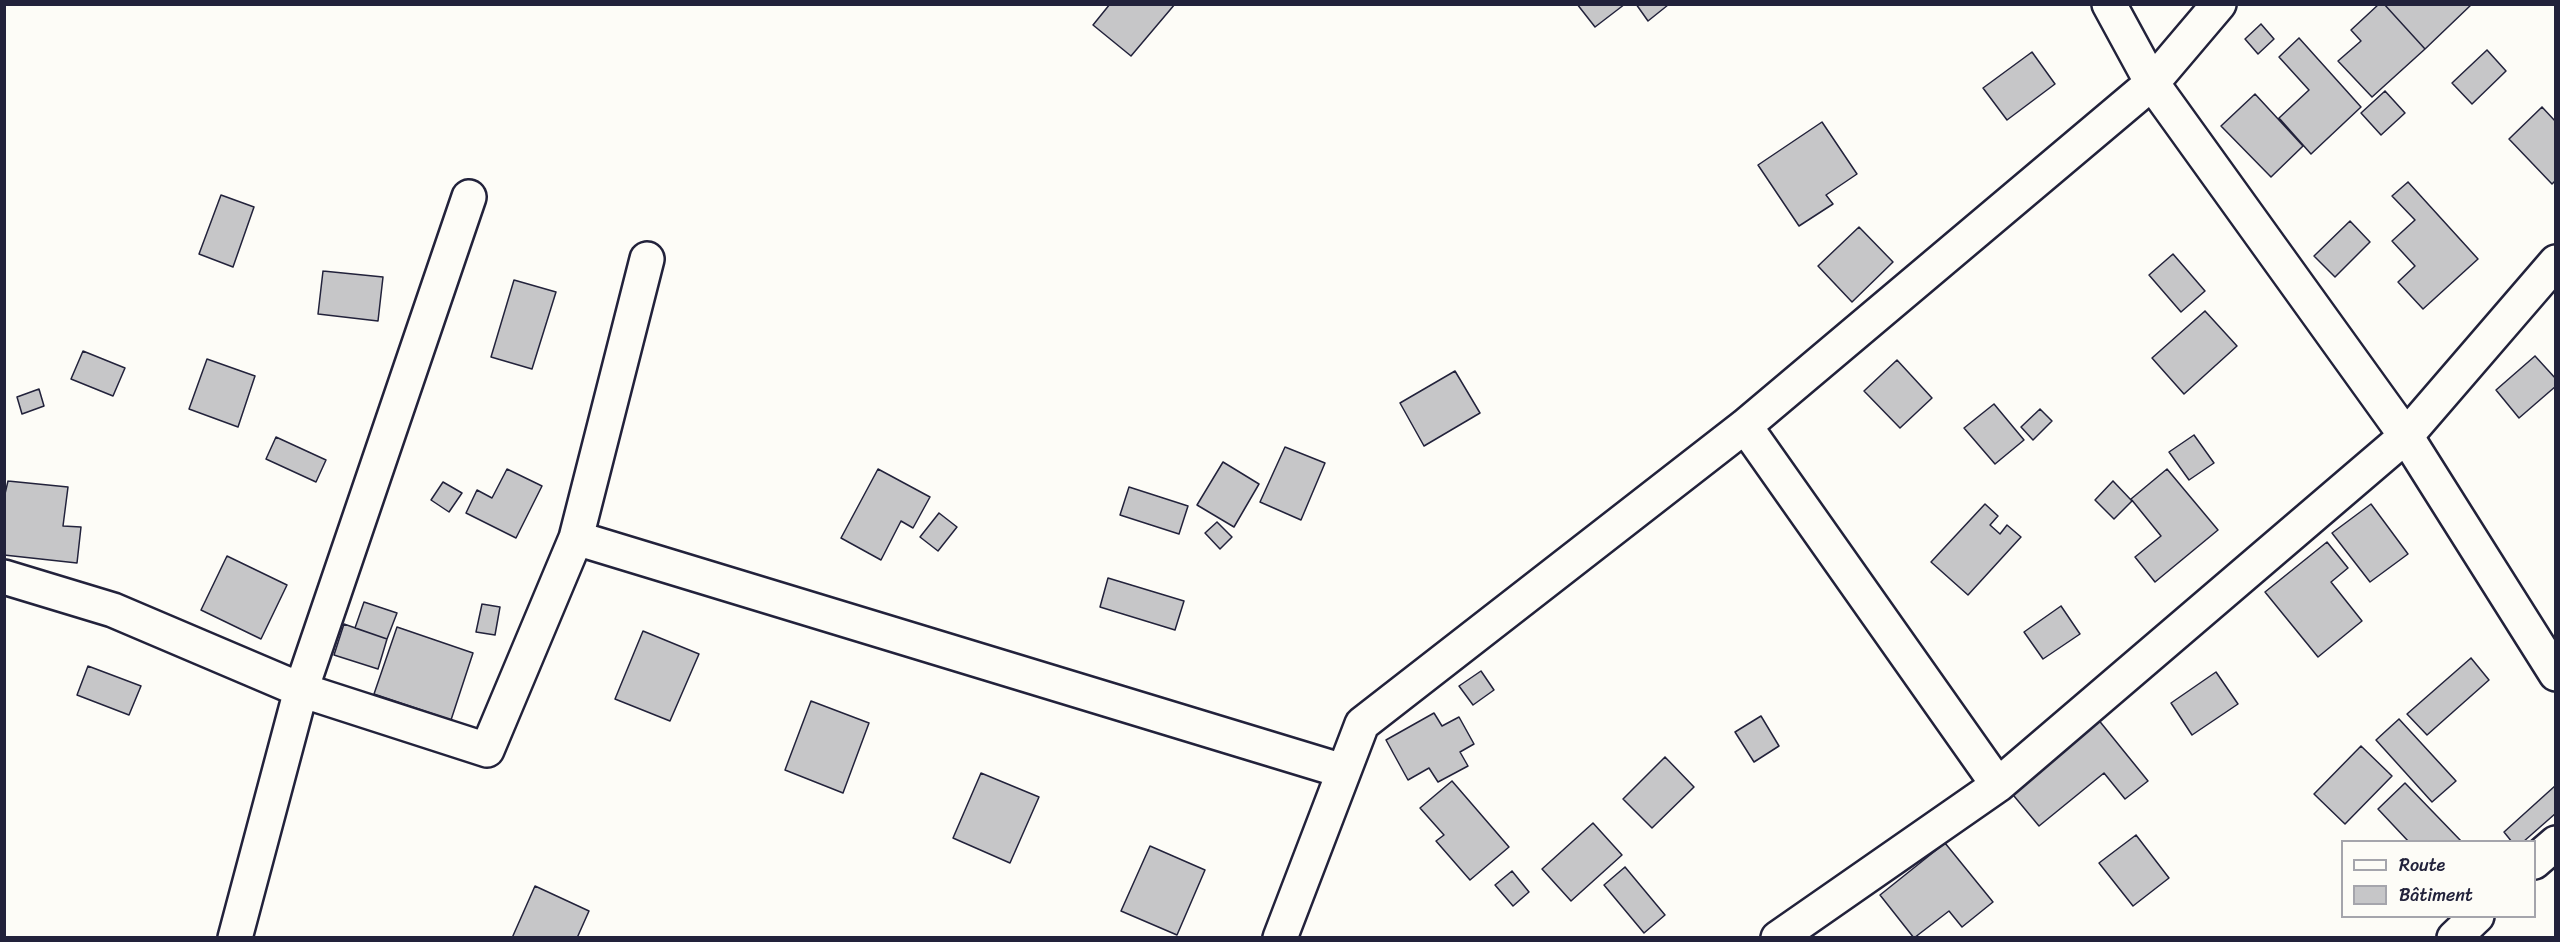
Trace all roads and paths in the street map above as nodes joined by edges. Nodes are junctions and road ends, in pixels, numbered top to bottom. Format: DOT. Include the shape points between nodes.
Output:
graph roads {
  1 [pos="2109,4"];
  2 [pos="2219,4"];
  3 [pos="2152,83"];
  4 [pos="469,197"];
  5 [pos="647,259"];
  6 [pos="2556,262"];
  7 [pos="1745,426"];
  8 [pos="2406,436"];
  9 [pos="576,538"];
  10 [pos="4,577"];
  11 [pos="2556,674"];
  12 [pos="301,690"];
  13 [pos="1343,771"];
  14 [pos="1998,785"];
  15 [pos="2556,843"];
  16 [pos="2536,861"];
  17 [pos="2475,918"];
  18 [pos="235,938"];
  19 [pos="1280,938"];
  20 [pos="1778,938"];
  21 [pos="2454,938"];
  1 -- 3 [label="street"];
  2 -- 3 [label="street"];
  3 -- 7 [label="street"];
  3 -- 8 [label="street"];
  4 -- 12 [label="street"];
  5 -- 9 [label="street"];
  6 -- 8 [label="street"];
  7 -- 13 [label="street" via="1362,724"];
  7 -- 14 [label="street"];
  8 -- 11 [label="street"];
  8 -- 14 [label="street"];
  9 -- 12 [label="street" via="487,750"];
  9 -- 13 [label="street"];
  10 -- 12 [label="street" via="113,610"];
  12 -- 18 [label="street"];
  13 -- 19 [label="street"];
  14 -- 20 [label="street"];
  15 -- 16 [label="street"];
  17 -- 21 [label="street"];
}
